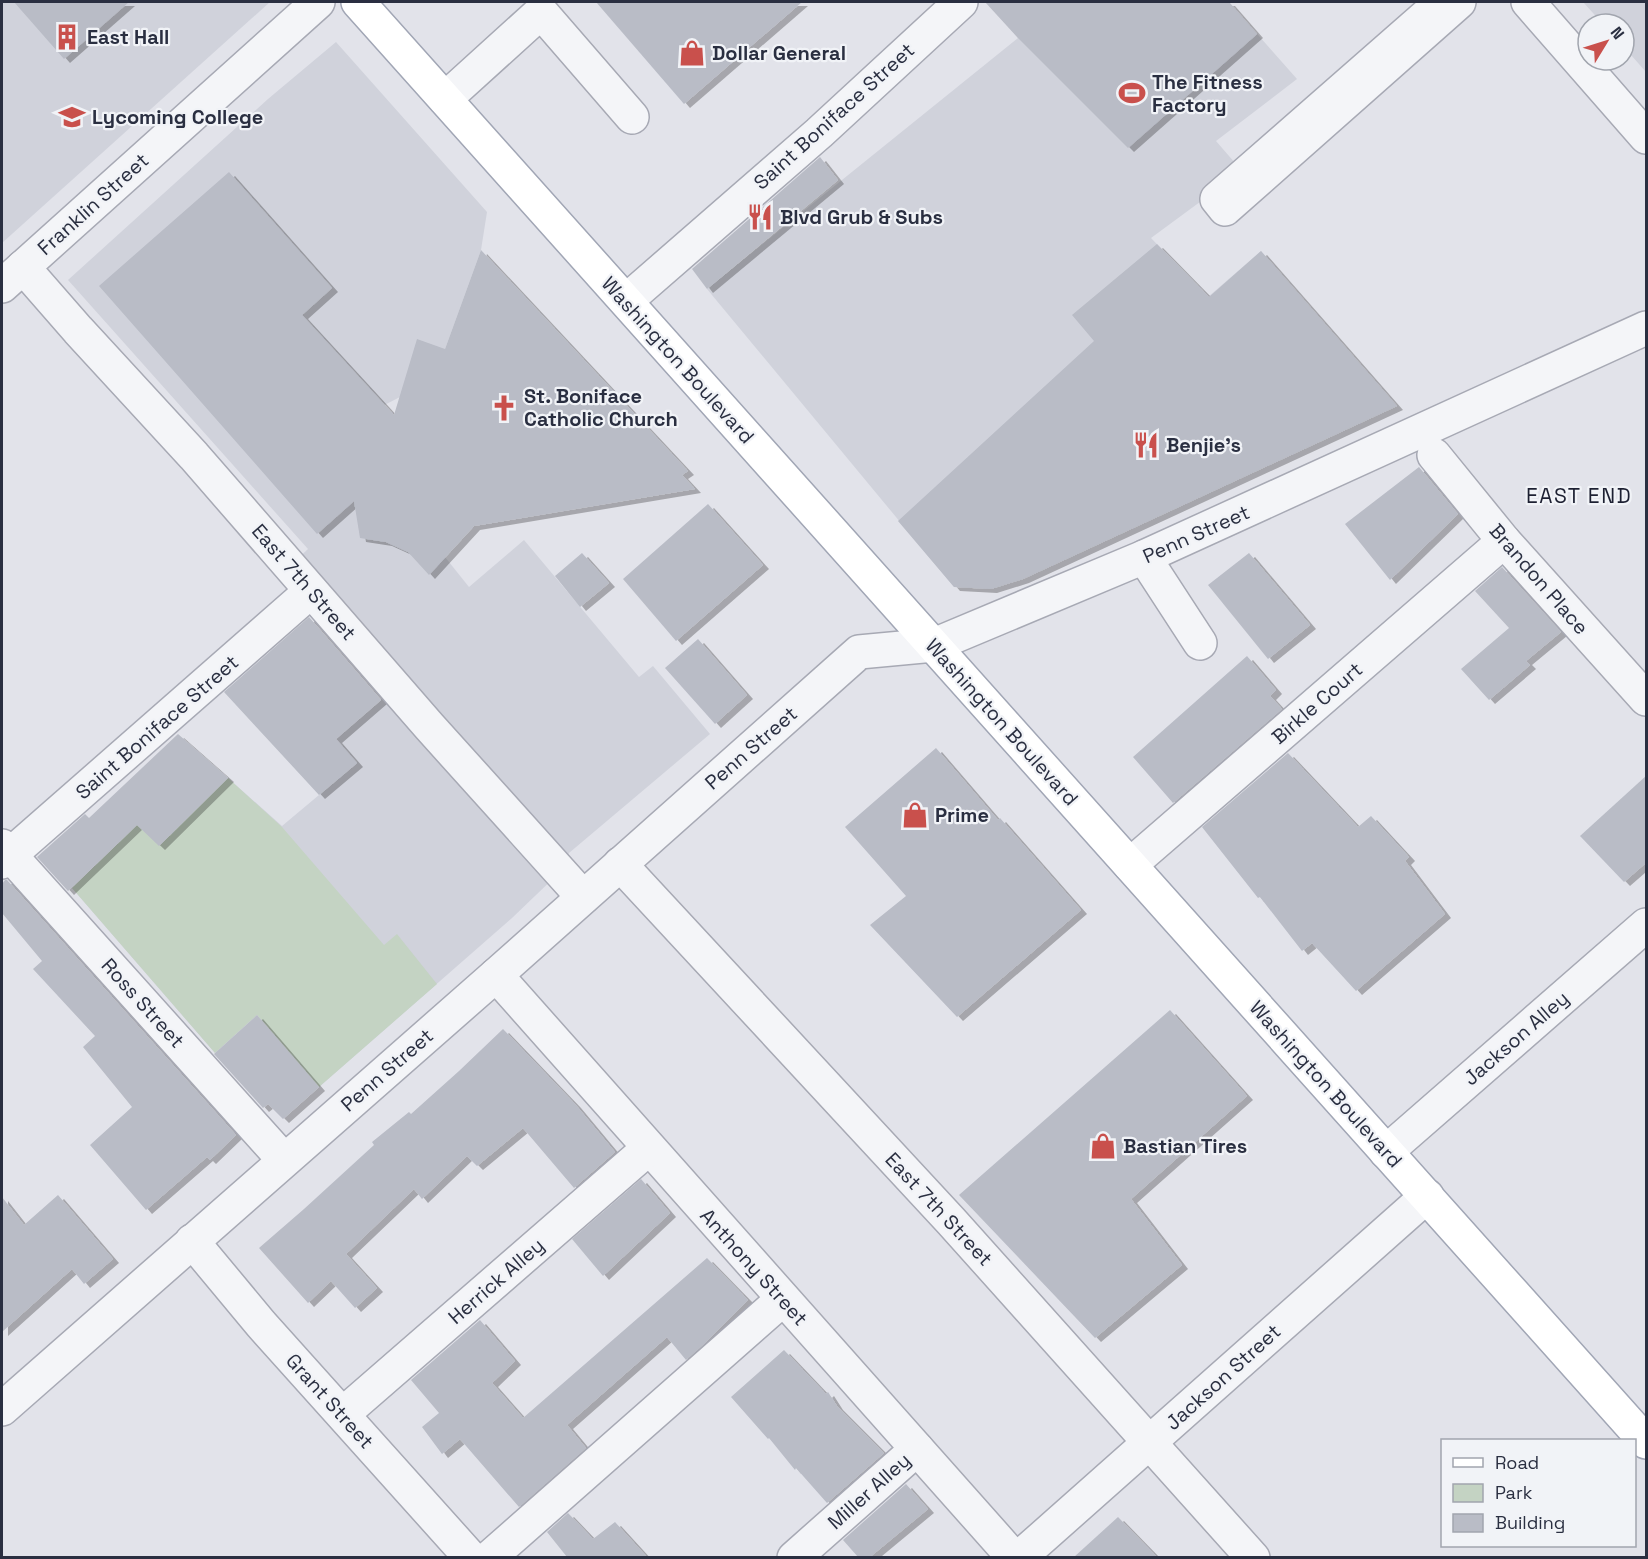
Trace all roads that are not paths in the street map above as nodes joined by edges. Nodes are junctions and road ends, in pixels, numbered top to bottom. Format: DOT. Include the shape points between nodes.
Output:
graph roads {
  1 [pos="318,2"];
  2 [pos="358,2"];
  3 [pos="958,2"];
  4 [pos="1442,2"];
  5 [pos="1459,2"];
  6 [pos="1528,2"];
  7 [pos="547,7"];
  8 [pos="445,99"];
  9 [pos="632,117"];
  10 [pos="1647,137"];
  11 [pos="12,277"];
  12 [pos="626,301"];
  13 [pos="1647,328"];
  14 [pos="1434,455"];
  15 [pos="1504,541"];
  16 [pos="1144,558"];
  17 [pos="311,591"];
  18 [pos="1200,643"];
  19 [pos="934,645"];
  20 [pos="1647,699"];
  21 [pos="4,855"];
  22 [pos="620,864"];
  23 [pos="1130,865"];
  24 [pos="583,897"];
  25 [pos="1647,924"];
  26 [pos="496,975"];
  27 [pos="649,1148"];
  28 [pos="1386,1152"];
  29 [pos="284,1160"];
  30 [pos="1427,1196"];
  31 [pos="192,1241"];
  32 [pos="783,1299"];
  33 [pos="2,1409"];
  34 [pos="343,1414"];
  35 [pos="1644,1433"];
  36 [pos="1150,1441"];
  37 [pos="917,1449"];
  38 [pos="471,1557"];
  39 [pos="489,1557"];
  40 [pos="794,1557"];
  41 [pos="1014,1557"];
  42 [pos="1019,1557"];
  43 [pos="1253,1557"];
  1 -- 11 [label="street, Franklin Street"];
  2 -- 8 [label="main road, Washington Boulevard"];
  3 -- 12 [label="street, Saint Boniface Street" via="819,133"];
  4 -- 5 [label="street" via="1217,199 1225,209"];
  6 -- 10 [label="street"];
  7 -- 8 [label="street"];
  7 -- 9 [label="street"];
  8 -- 12 [label="main road, Washington Boulevard"];
  11 -- 17 [label="street, East 7th Street" via="78,330"];
  12 -- 19 [label="main road, Washington Boulevard"];
  13 -- 16 [label="street, Penn Street"];
  14 -- 15 [label="street, Brandon Place"];
  15 -- 20 [label="street, Brandon Place"];
  15 -- 23 [label="street, Birkle Court"];
  16 -- 18 [label="street"];
  16 -- 19 [label="street, Penn Street"];
  17 -- 21 [label="street, Saint Boniface Street"];
  17 -- 24 [label="street, East 7th Street"];
  19 -- 22 [label="street, Penn Street" via="859,652"];
  19 -- 23 [label="main road, Washington Boulevard"];
  21 -- 29 [label="street, Ross Street"];
  22 -- 24 [label="street, Penn Street"];
  22 -- 36 [label="street, East 7th Street"];
  23 -- 28 [label="main road, Washington Boulevard"];
  24 -- 26 [label="street, Penn Street"];
  25 -- 28 [label="street, Jackson Alley"];
  26 -- 27 [label="street, Anthony Street"];
  26 -- 29 [label="street, Penn Street"];
  27 -- 32 [label="street, Anthony Street"];
  27 -- 34 [label="street, Herrick Alley"];
  28 -- 30 [label="main road, Washington Boulevard"];
  29 -- 31 [label="street, Penn Street"];
  30 -- 35 [label="main road, Washington Boulevard"];
  30 -- 36 [label="street, Jackson Street"];
  31 -- 33 [label="street, Penn Street"];
  31 -- 34 [label="street, Grant Street"];
  32 -- 37 [label="street, Anthony Street"];
  32 -- 39 [label="street"];
  34 -- 38 [label="street, Grant Street"];
  36 -- 42 [label="street, Jackson Street"];
  36 -- 43 [label="street, East 7th Street"];
  37 -- 40 [label="street, Miller Alley"];
  37 -- 41 [label="street, Anthony Street"];
}
